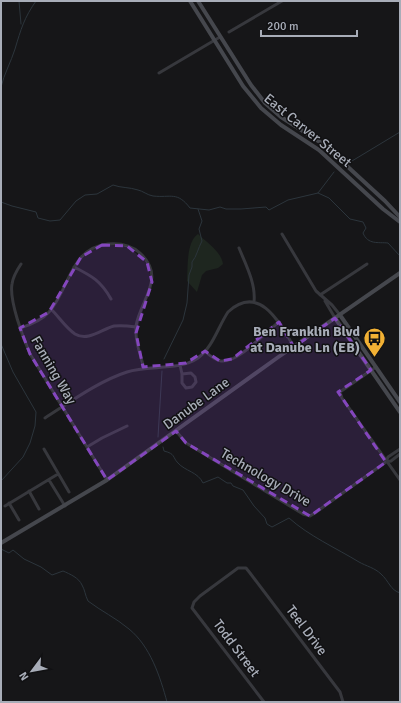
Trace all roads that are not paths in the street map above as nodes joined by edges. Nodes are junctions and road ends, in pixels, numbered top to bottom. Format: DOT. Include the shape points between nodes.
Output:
graph roads {
  1 [pos="190,1"];
  2 [pos="198,1"];
  3 [pos="282,1"];
  4 [pos="229,32"];
  5 [pos="220,37"];
  6 [pos="214,40"];
  7 [pos="159,73"];
  8 [pos="400,217"];
  9 [pos="400,222"];
  10 [pos="282,234"];
  11 [pos="239,248"];
  12 [pos="21,264"];
  13 [pos="367,264"];
  14 [pos="74,267"];
  15 [pos="400,273"];
  16 [pos="320,295"];
  17 [pos="111,299"];
  18 [pos="324,299"];
  19 [pos="254,302"];
  20 [pos="51,310"];
  21 [pos="340,315"];
  22 [pos="335,318"];
  23 [pos="279,322"];
  24 [pos="136,327"];
  25 [pos="20,328"];
  26 [pos="294,347"];
  27 [pos="205,351"];
  28 [pos="180,365"];
  29 [pos="376,367"];
  30 [pos="144,368"];
  31 [pos="371,370"];
  32 [pos="182,374"];
  33 [pos="400,402"];
  34 [pos="62,407"];
  35 [pos="400,412"];
  36 [pos="45,418"];
  37 [pos="127,426"];
  38 [pos="176,431"];
  39 [pos="87,447"];
  40 [pos="44,449"];
  41 [pos="400,449"];
  42 [pos="400,454"];
  43 [pos="386,462"];
  44 [pos="58,474"];
  45 [pos="49,480"];
  46 [pos="107,480"];
  47 [pos="400,480"];
  48 [pos="29,492"];
  49 [pos="69,492"];
  50 [pos="9,503"];
  51 [pos="5,506"];
  52 [pos="65,506"];
  53 [pos="39,509"];
  54 [pos="19,520"];
  55 [pos="1,543"];
  56 [pos="192,608"];
  57 [pos="264,702"];
  58 [pos="343,702"];
  1 -- 6 [label="street, East Carver Street"];
  2 -- 5 [label="street, East Carver Street"];
  3 -- 4 [label="street"];
  5 -- 6 [label="street"];
  5 -- 8 [label="street, East Carver Street" via="255,90 269,106 281,117 323,144"];
  6 -- 7 [label="street"];
  6 -- 9 [label="street, East Carver Street" via="260,108 319,150"];
  10 -- 16 [label="street"];
  11 -- 19 [label="street" via="251,280"];
  12 -- 25 [label="street, Fanning Way" via="13,277 11,289"];
  13 -- 16 [label="street"];
  14 -- 17 [label="street" via="95,278"];
  14 -- 20 [label="street"];
  14 -- 24 [label="street" via="84,254 93,247 102,245 123,245 141,254 149,265 152,282"];
  15 -- 21 [label="street, Danube Lane"];
  16 -- 18 [label="street"];
  18 -- 21 [label="street"];
  18 -- 22 [label="street"];
  19 -- 23 [label="street" via="267,308"];
  19 -- 27 [label="street" via="237,306 228,312"];
  20 -- 24 [label="street" via="80,336 94,335 115,326"];
  20 -- 25 [label="street" via="34,323"];
  21 -- 22 [label="street, Danube Lane"];
  21 -- 29 [label="street"];
  22 -- 26 [label="street, Danube Lane"];
  22 -- 31 [label="street"];
  23 -- 26 [label="street"];
  23 -- 27 [label="street" via="262,338 232,359 220,360"];
  24 -- 30 [label="street"];
  25 -- 34 [label="street, Fanning Way" via="30,354"];
  26 -- 38 [label="street, Danube Lane"];
  27 -- 28 [label="street" via="194,360"];
  28 -- 30 [label="street"];
  28 -- 32 [label="street"];
  29 -- 31 [label="street"];
  29 -- 33 [label="street"];
  30 -- 34 [label="street" via="113,378"];
  31 -- 35 [label="street"];
  31 -- 43 [label="street" via="340,392"];
  32 -- 32 [label="street" via="191,373 195,377 196,382 192,387 184,386"];
  34 -- 36 [label="street"];
  34 -- 39 [label="street, Fanning Way"];
  37 -- 39 [label="street"];
  38 -- 43 [label="street, Technology Drive" via="186,443 307,515 316,513"];
  38 -- 46 [label="street, Danube Lane"];
  39 -- 46 [label="street, Fanning Way"];
  40 -- 44 [label="street"];
  41 -- 43 [label="street, Technology Drive" via="388,457"];
  42 -- 43 [label="street, Technology Drive"];
  43 -- 47 [label="street"];
  44 -- 45 [label="street"];
  44 -- 49 [label="street"];
  45 -- 48 [label="street"];
  45 -- 52 [label="street"];
  46 -- 52 [label="street, Danube Lane"];
  48 -- 50 [label="street"];
  48 -- 53 [label="street"];
  50 -- 51 [label="street"];
  50 -- 54 [label="street"];
  52 -- 55 [label="street, Danube Lane"];
  56 -- 57 [label="street, Todd Street"];
  56 -- 58 [label="street, Teel Drive" via="200,596 238,568 246,568 340,692"];
}
